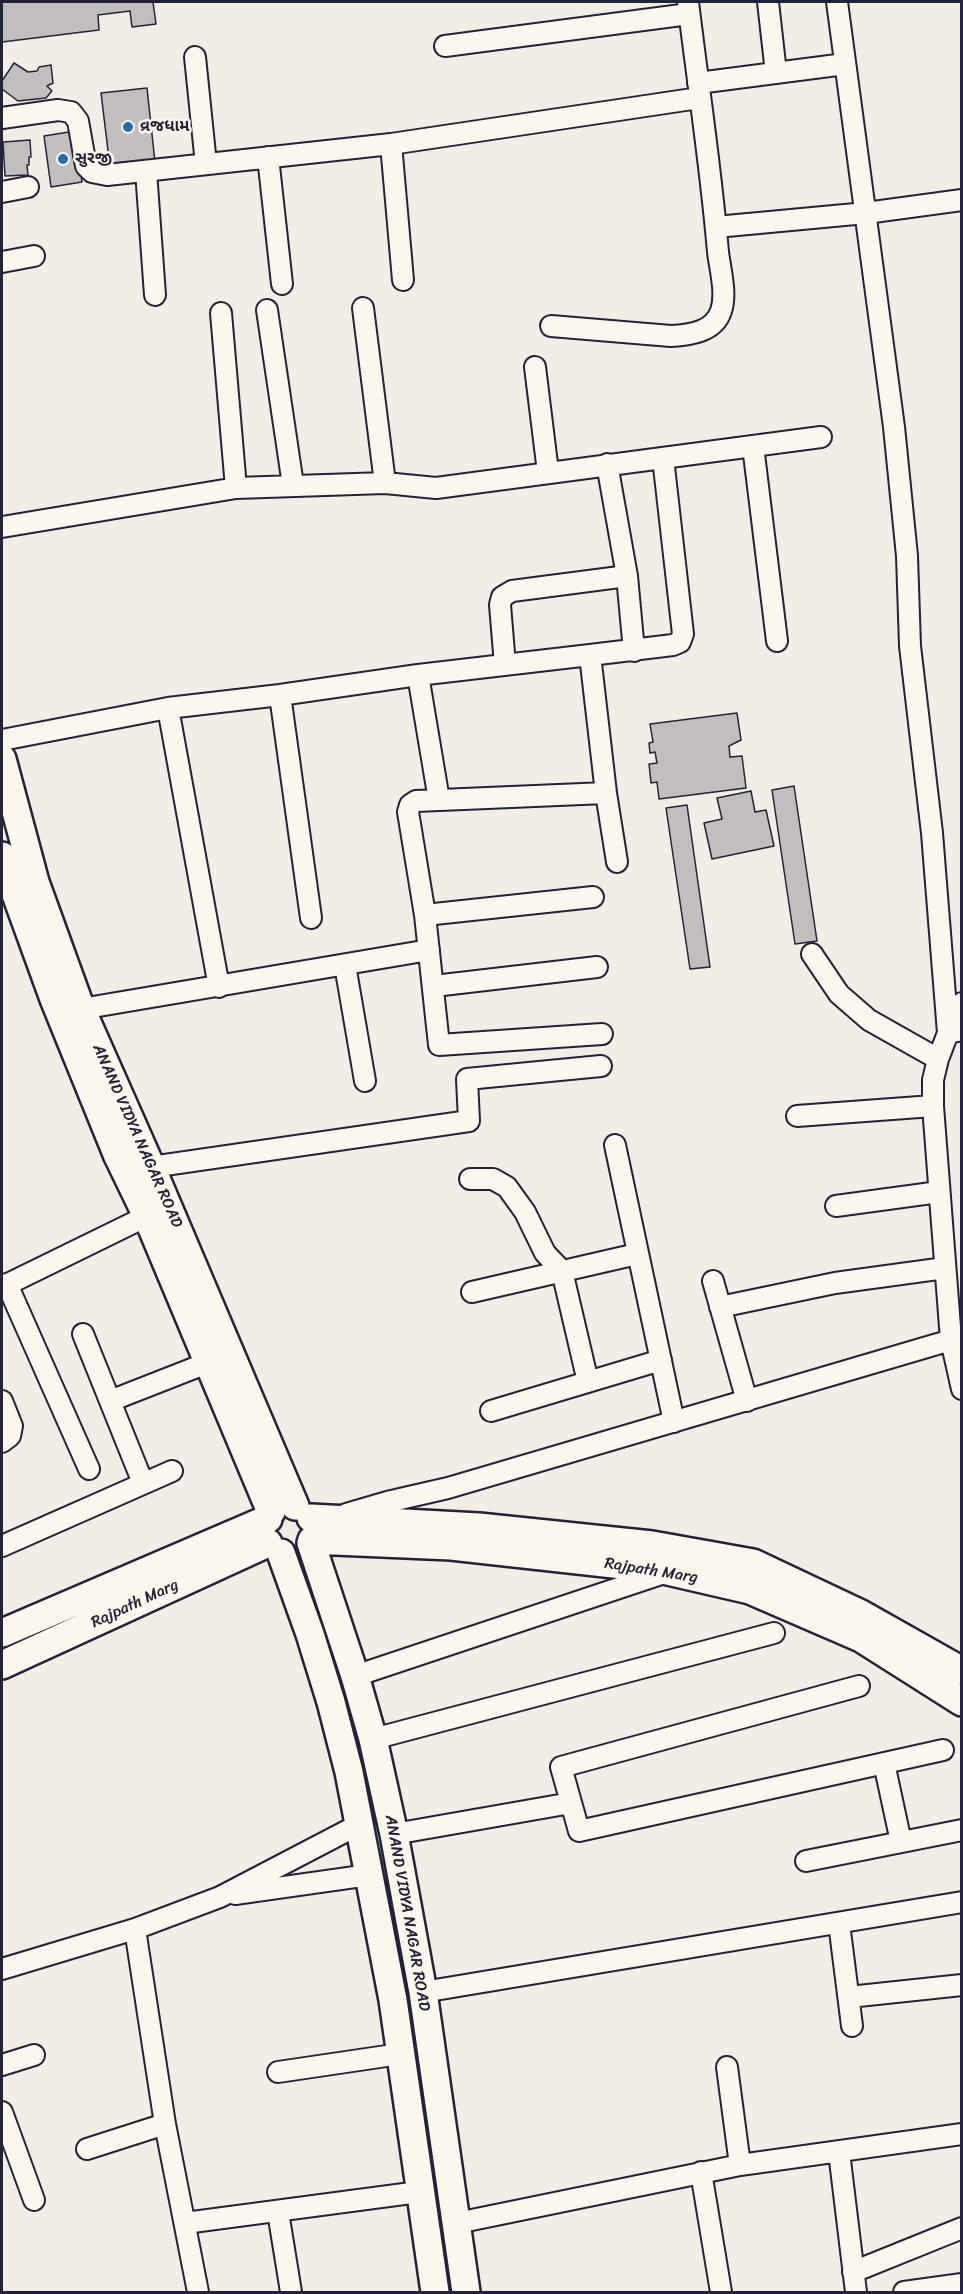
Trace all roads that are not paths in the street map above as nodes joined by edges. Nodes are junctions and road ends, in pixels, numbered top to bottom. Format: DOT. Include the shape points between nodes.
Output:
graph roads {
  1 [pos="768,2"];
  2 [pos="837,2"];
  3 [pos="688,8"];
  4 [pos="446,46"];
  5 [pos="195,57"];
  6 [pos="845,64"];
  7 [pos="776,73"];
  8 [pos="698,91"];
  9 [pos="2,118"];
  10 [pos="391,144"];
  11 [pos="268,157"];
  12 [pos="206,164"];
  13 [pos="146,171"];
  14 [pos="28,187"];
  15 [pos="2,192"];
  16 [pos="962,200"];
  17 [pos="866,213"];
  18 [pos="716,227"];
  19 [pos="34,256"];
  20 [pos="2,262"];
  21 [pos="403,280"];
  22 [pos="282,284"];
  23 [pos="155,295"];
  24 [pos="363,308"];
  25 [pos="267,310"];
  26 [pos="221,313"];
  27 [pos="551,326"];
  28 [pos="535,367"];
  29 [pos="821,437"];
  30 [pos="753,446"];
  31 [pos="663,458"];
  32 [pos="607,464"];
  33 [pos="548,472"];
  34 [pos="385,483"];
  35 [pos="293,485"];
  36 [pos="236,489"];
  37 [pos="2,527"];
  38 [pos="627,576"];
  39 [pos="777,641"];
  40 [pos="634,651"];
  41 [pos="590,656"];
  42 [pos="505,665"];
  43 [pos="418,675"];
  44 [pos="280,695"];
  45 [pos="168,708"];
  46 [pos="2,740"];
  47 [pos="2,759"];
  48 [pos="606,793"];
  49 [pos="439,800"];
  50 [pos="2,856"];
  51 [pos="617,862"];
  52 [pos="593,897"];
  53 [pos="425,915"];
  54 [pos="311,918"];
  55 [pos="429,950"];
  56 [pos="812,954"];
  57 [pos="345,965"];
  58 [pos="597,967"];
  59 [pos="434,986"];
  60 [pos="219,987"];
  61 [pos="962,1003"];
  62 [pos="81,1009"];
  63 [pos="955,1032"];
  64 [pos="602,1034"];
  65 [pos="938,1059"];
  66 [pos="601,1066"];
  67 [pos="365,1081"];
  68 [pos="933,1106"];
  69 [pos="797,1116"];
  70 [pos="615,1145"];
  71 [pos="151,1167"];
  72 [pos="470,1179"];
  73 [pos="939,1192"];
  74 [pos="836,1206"];
  75 [pos="147,1216"];
  76 [pos="637,1254"];
  77 [pos="945,1268"];
  78 [pos="562,1271"];
  79 [pos="713,1281"];
  80 [pos="4,1285"];
  81 [pos="472,1292"];
  82 [pos="720,1307"];
  83 [pos="83,1334"];
  84 [pos="951,1340"];
  85 [pos="661,1360"];
  86 [pos="207,1364"];
  87 [pos="588,1382"];
  88 [pos="962,1389"];
  89 [pos="2,1401"];
  90 [pos="110,1401"];
  91 [pos="747,1401"];
  92 [pos="491,1411"];
  93 [pos="674,1422"];
  94 [pos="2,1442"];
  95 [pos="89,1469"];
  96 [pos="172,1471"];
  97 [pos="142,1483"];
  98 [pos="294,1528"];
  99 [pos="2,1546"];
  100 [pos="670,1571"];
  101 [pos="2,1633"];
  102 [pos="774,1633"];
  103 [pos="2,1665"];
  104 [pos="962,1671"];
  105 [pos="355,1676"];
  106 [pos="859,1686"];
  107 [pos="962,1702"];
  108 [pos="373,1739"];
  109 [pos="943,1750"];
  110 [pos="884,1763"];
  111 [pos="571,1803"];
  112 [pos="358,1825"];
  113 [pos="962,1830"];
  114 [pos="394,1834"];
  115 [pos="901,1842"];
  116 [pos="806,1861"];
  117 [pos="369,1875"];
  118 [pos="220,1897"];
  119 [pos="962,1902"];
  120 [pos="839,1923"];
  121 [pos="135,1929"];
  122 [pos="2,1969"];
  123 [pos="962,1985"];
  124 [pos="423,1992"];
  125 [pos="849,1997"];
  126 [pos="852,2026"];
  127 [pos="400,2054"];
  128 [pos="34,2055"];
  129 [pos="2,2065"];
  130 [pos="727,2067"];
  131 [pos="278,2072"];
  132 [pos="2,2112"];
  133 [pos="165,2124"];
  134 [pos="962,2134"];
  135 [pos="87,2149"];
  136 [pos="840,2152"];
  137 [pos="740,2164"];
  138 [pos="701,2172"];
  139 [pos="419,2192"];
  140 [pos="34,2200"];
  141 [pos="278,2212"];
  142 [pos="184,2223"];
  143 [pos="457,2223"];
  144 [pos="962,2228"];
  145 [pos="853,2272"];
  146 [pos="962,2284"];
  147 [pos="932,2290"];
  148 [pos="198,2292"];
  149 [pos="291,2292"];
  150 [pos="435,2292"];
  151 [pos="466,2292"];
  152 [pos="721,2292"];
  153 [pos="856,2292"];
  154 [pos="904,2292"];
  1 -- 7 [label="street"];
  2 -- 6 [label="street"];
  3 -- 4 [label="street"];
  3 -- 8 [label="street"];
  5 -- 12 [label="street"];
  6 -- 7 [label="street"];
  6 -- 17 [label="street"];
  7 -- 8 [label="street"];
  8 -- 10 [label="street"];
  8 -- 18 [label="street"];
  9 -- 13 [label="street" via="58,110 71,112 78,121 86,166 92,172 107,175"];
  10 -- 11 [label="street"];
  10 -- 21 [label="street"];
  11 -- 12 [label="street"];
  11 -- 22 [label="street"];
  12 -- 13 [label="street"];
  13 -- 23 [label="street"];
  14 -- 15 [label="street"];
  16 -- 17 [label="street"];
  17 -- 18 [label="street"];
  17 -- 63 [label="street" via="899,477 910,646"];
  18 -- 27 [label="street" via="721,311 703,331 671,336"];
  19 -- 20 [label="street"];
  24 -- 34 [label="street"];
  25 -- 35 [label="street"];
  26 -- 36 [label="street"];
  28 -- 33 [label="street"];
  29 -- 30 [label="street"];
  30 -- 31 [label="street"];
  30 -- 39 [label="street"];
  31 -- 32 [label="street"];
  31 -- 40 [label="street" via="683,634 680,642 673,645"];
  32 -- 33 [label="street"];
  32 -- 38 [label="street"];
  33 -- 34 [label="street" via="436,488"];
  34 -- 35 [label="street"];
  35 -- 36 [label="street"];
  36 -- 37 [label="street"];
  38 -- 40 [label="street"];
  38 -- 42 [label="street" via="512,591 502,597"];
  40 -- 41 [label="street"];
  41 -- 42 [label="street"];
  41 -- 48 [label="street"];
  42 -- 43 [label="street"];
  43 -- 44 [label="street"];
  43 -- 49 [label="street"];
  44 -- 45 [label="street"];
  44 -- 54 [label="street"];
  45 -- 46 [label="street"];
  45 -- 60 [label="street"];
  47 -- 62 [label="main road, ANAND VIDYA NAGAR ROAD" via="35,882"];
  48 -- 49 [label="street"];
  48 -- 51 [label="street"];
  49 -- 53 [label="street" via="416,801 408,812"];
  50 -- 75 [label="main road, ANAND VIDYA NAGAR ROAD" via="117,1154"];
  52 -- 53 [label="street"];
  53 -- 55 [label="street"];
  55 -- 57 [label="street"];
  55 -- 59 [label="street"];
  56 -- 65 [label="street" via="839,994 869,1020"];
  57 -- 60 [label="street"];
  57 -- 67 [label="street"];
  58 -- 59 [label="street"];
  59 -- 64 [label="street" via="439,1045"];
  60 -- 62 [label="street"];
  61 -- 63 [label="street"];
  62 -- 71 [label="main road, ANAND VIDYA NAGAR ROAD"];
  63 -- 65 [label="street"];
  65 -- 68 [label="street"];
  66 -- 71 [label="street" via="467,1079 469,1121"];
  68 -- 69 [label="street"];
  68 -- 73 [label="street"];
  70 -- 76 [label="street"];
  71 -- 98 [label="main road, ANAND VIDYA NAGAR ROAD"];
  72 -- 78 [label="street" via="493,1179 507,1187 525,1212 545,1253"];
  73 -- 74 [label="street"];
  73 -- 77 [label="street"];
  75 -- 80 [label="street"];
  75 -- 86 [label="main road, ANAND VIDYA NAGAR ROAD"];
  76 -- 78 [label="street"];
  76 -- 85 [label="street"];
  77 -- 82 [label="street" via="835,1283"];
  77 -- 84 [label="street"];
  78 -- 81 [label="street"];
  78 -- 87 [label="street"];
  79 -- 82 [label="street"];
  80 -- 95 [label="street"];
  82 -- 91 [label="street"];
  83 -- 90 [label="street"];
  84 -- 88 [label="street"];
  84 -- 91 [label="street"];
  85 -- 87 [label="street"];
  85 -- 93 [label="street"];
  86 -- 90 [label="street"];
  86 -- 98 [label="main road, ANAND VIDYA NAGAR ROAD"];
  87 -- 92 [label="street"];
  89 -- 94 [label="street" via="12,1426 10,1436"];
  90 -- 97 [label="street"];
  91 -- 93 [label="street"];
  93 -- 98 [label="street"];
  96 -- 97 [label="street"];
  97 -- 99 [label="street"];
  98 -- 100 [label="main road, Rajpath Marg"];
  98 -- 101 [label="main road, Rajpath Marg"];
  98 -- 103 [label="main road, Rajpath Marg"];
  98 -- 104 [label="main road, Rajpath Marg" via="514,1531 652,1545 753,1563 861,1614"];
  98 -- 105 [label="main road, ANAND VIDYA NAGAR ROAD"];
  98 -- 112 [label="main road, ANAND VIDYA NAGAR ROAD" via="310,1634 349,1772"];
  100 -- 105 [label="street"];
  100 -- 107 [label="main road, Rajpath Marg" via="750,1590 861,1638"];
  102 -- 108 [label="street"];
  105 -- 108 [label="main road, ANAND VIDYA NAGAR ROAD"];
  106 -- 111 [label="street" via="561,1767"];
  108 -- 114 [label="main road, ANAND VIDYA NAGAR ROAD"];
  109 -- 110 [label="street"];
  110 -- 111 [label="street" via="579,1832"];
  110 -- 115 [label="street"];
  111 -- 114 [label="street"];
  112 -- 117 [label="main road, ANAND VIDYA NAGAR ROAD"];
  112 -- 118 [label="street"];
  113 -- 115 [label="street"];
  114 -- 124 [label="main road, ANAND VIDYA NAGAR ROAD"];
  115 -- 116 [label="street"];
  117 -- 118 [label="street"];
  117 -- 127 [label="main road, ANAND VIDYA NAGAR ROAD"];
  118 -- 121 [label="street"];
  119 -- 120 [label="street"];
  120 -- 124 [label="street"];
  120 -- 125 [label="street"];
  121 -- 122 [label="street"];
  121 -- 133 [label="street"];
  123 -- 125 [label="street"];
  124 -- 143 [label="main road, ANAND VIDYA NAGAR ROAD"];
  125 -- 126 [label="street"];
  127 -- 131 [label="street"];
  127 -- 139 [label="main road, ANAND VIDYA NAGAR ROAD"];
  128 -- 129 [label="street"];
  130 -- 137 [label="street"];
  132 -- 140 [label="street"];
  133 -- 135 [label="street"];
  133 -- 142 [label="street"];
  134 -- 136 [label="street"];
  136 -- 137 [label="street"];
  136 -- 145 [label="street"];
  137 -- 138 [label="street"];
  138 -- 143 [label="street"];
  138 -- 152 [label="street"];
  139 -- 141 [label="street"];
  139 -- 150 [label="main road, ANAND VIDYA NAGAR ROAD"];
  141 -- 142 [label="street"];
  141 -- 149 [label="street"];
  142 -- 148 [label="street"];
  143 -- 151 [label="main road, ANAND VIDYA NAGAR ROAD"];
  144 -- 145 [label="street"];
  145 -- 153 [label="street"];
  146 -- 147 [label="street"];
  147 -- 154 [label="street"];
}
